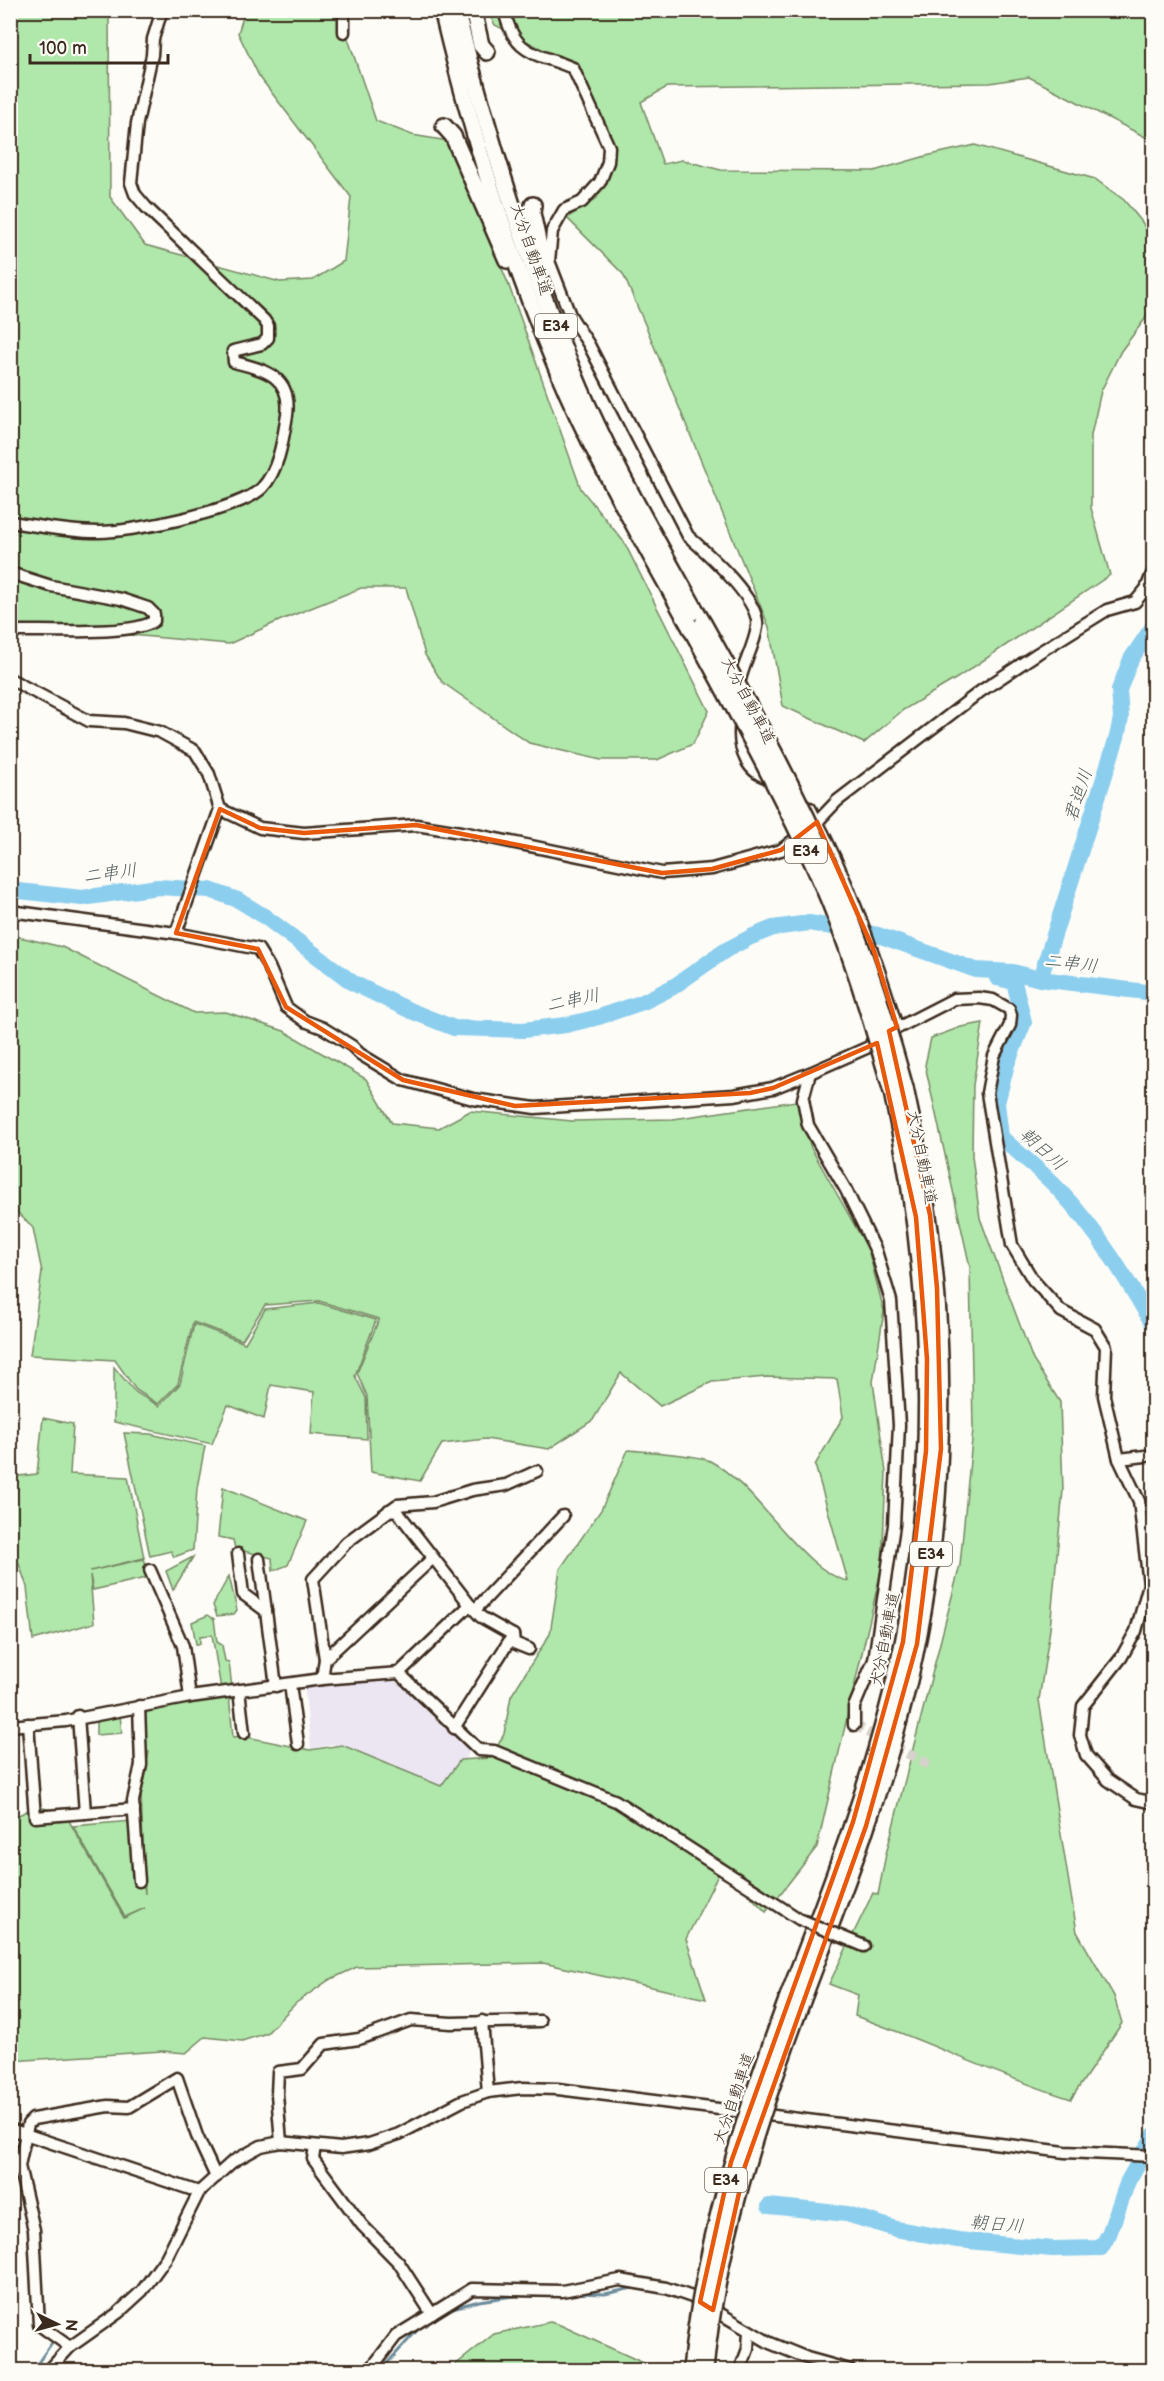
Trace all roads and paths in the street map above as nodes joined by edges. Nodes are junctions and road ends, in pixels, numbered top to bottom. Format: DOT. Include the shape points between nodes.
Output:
graph roads {
  1 [pos="162,10"];
  2 [pos="344,10"];
  3 [pos="442,10"];
  4 [pos="456,10"];
  5 [pos="473,10"];
  6 [pos="504,10"];
  7 [pos="344,32"];
  8 [pos="487,52"];
  9 [pos="444,126"];
  10 [pos="533,205"];
  11 [pos="546,341"];
  12 [pos="582,393"];
  13 [pos="10,522"];
  14 [pos="1154,569"];
  15 [pos="10,573"];
  16 [pos="695,623"];
  17 [pos="10,631"];
  18 [pos="10,679"];
  19 [pos="220,809"];
  20 [pos="817,822"];
  21 [pos="10,911"];
  22 [pos="176,933"];
  23 [pos="897,1027"];
  24 [pos="810,1073"];
  25 [pos="1154,1455"];
  26 [pos="1119,1459"];
  27 [pos="537,1471"];
  28 [pos="389,1510"];
  29 [pos="564,1516"];
  30 [pos="238,1554"];
  31 [pos="433,1558"];
  32 [pos="259,1559"];
  33 [pos="150,1570"];
  34 [pos="473,1608"];
  35 [pos="266,1611"];
  36 [pos="513,1635"];
  37 [pos="529,1649"];
  38 [pos="325,1659"];
  39 [pos="399,1673"];
  40 [pos="322,1679"];
  41 [pos="290,1684"];
  42 [pos="276,1686"];
  43 [pos="239,1690"];
  44 [pos="190,1696"];
  45 [pos="139,1706"];
  46 [pos="78,1716"];
  47 [pos="28,1724"];
  48 [pos="854,1725"];
  49 [pos="10,1726"];
  50 [pos="454,1728"];
  51 [pos="244,1733"];
  52 [pos="298,1744"];
  53 [pos="1154,1803"];
  54 [pos="134,1809"];
  55 [pos="86,1813"];
  56 [pos="139,1881"];
  57 [pos="864,1946"];
  58 [pos="795,2000"];
  59 [pos="540,2020"];
  60 [pos="482,2021"];
  61 [pos="488,2092"];
  62 [pos="10,2129"];
  63 [pos="26,2134"];
  64 [pos="281,2142"];
  65 [pos="315,2146"];
  66 [pos="1153,2156"];
  67 [pos="216,2177"];
  68 [pos="199,2192"];
  69 [pos="432,2314"];
  70 [pos="749,2331"];
  71 [pos="70,2347"];
  72 [pos="49,2370"];
  73 [pos="370,2370"];
  74 [pos="691,2370"];
  75 [pos="705,2370"];
  76 [pos="740,2370"];
  77 [pos="850,2370"];
  1 -- 13 [label="street" via="137,123 131,183 146,207 268,326 268,338 262,344 232,354 234,362 269,371 286,393 288,406 281,446 272,474 262,488 249,497 207,512 159,524 98,532"];
  2 -- 7 [label="street"];
  3 -- 11 [label="highway, 大分自動車道 / E34" via="476,141"];
  4 -- 12 [label="highway, 大分自動車道 / E34" via="489,137"];
  5 -- 8 [label="highway"];
  6 -- 20 [label="street" via="515,39 525,52 573,68 609,147 600,182 582,202 564,210 552,231 549,261 566,304 688,537 713,559 753,607 757,625 738,688 742,713 739,739 745,757 759,776 784,779 798,787"];
  9 -- 11 [label="highway" via="453,136"];
  10 -- 12 [label="highway" via="539,255"];
  11 -- 16 [label="highway, 大分自動車道 / E34" via="598,458"];
  12 -- 16 [label="highway, 大分自動車道 / E34"];
  14 -- 20 [label="street" via="1146,589 1135,602 1107,610 981,691 837,801"];
  15 -- 17 [label="street" via="51,586 122,598 148,608 154,621 124,628"];
  16 -- 58 [label="highway, 大分自動車道 / E34, bridge" via="773,751 832,873 861,945 930,1215 937,1288 941,1449 917,1644 892,1746 866,1826"];
  18 -- 19 [label="street" via="89,721 124,723 160,732 195,751 209,774"];
  19 -- 20 [label="street" via="260,828 304,833 416,825 662,873 712,869 781,850"];
  19 -- 22 [label="street"];
  20 -- 23 [label="street" via="874,951"];
  21 -- 22 [label="street"];
  22 -- 24 [label="street" via="258,949 286,1007 305,1021 323,1028 403,1080 473,1099 535,1108 734,1095 773,1088"];
  23 -- 24 [label="street" via="872,1041 871,1046"];
  23 -- 26 [label="street" via="954,999 979,998 1009,1009 1010,1025 994,1056 987,1093 1012,1245 1033,1280 1061,1311 1095,1329 1106,1347 1104,1396"];
  24 -- 48 [label="street" via="803,1099 808,1125 876,1251 891,1301 899,1425 894,1525 874,1660 854,1707"];
  25 -- 26 [label="street"];
  26 -- 53 [label="street" via="1139,1501 1149,1584 1136,1631 1121,1658 1083,1706 1080,1735 1086,1755 1108,1780 1136,1799"];
  27 -- 28 [label="street" via="506,1485 433,1502 397,1505"];
  28 -- 31 [label="street" via="397,1511"];
  28 -- 38 [label="street" via="347,1542 313,1579"];
  29 -- 34 [label="street"];
  30 -- 35 [label="street" via="243,1594"];
  31 -- 34 [label="street"];
  31 -- 38 [label="street"];
  32 -- 35 [label="street"];
  33 -- 44 [label="street" via="183,1646"];
  34 -- 36 [label="street"];
  34 -- 39 [label="street"];
  35 -- 42 [label="street"];
  36 -- 37 [label="street" via="514,1643"];
  36 -- 50 [label="street"];
  38 -- 40 [label="street"];
  39 -- 40 [label="street"];
  39 -- 50 [label="street"];
  40 -- 41 [label="street"];
  41 -- 42 [label="street"];
  41 -- 52 [label="street"];
  42 -- 43 [label="street"];
  43 -- 44 [label="street"];
  43 -- 51 [label="street"];
  44 -- 45 [label="street"];
  45 -- 46 [label="street"];
  45 -- 54 [label="street" via="141,1765"];
  46 -- 47 [label="street"];
  46 -- 55 [label="street"];
  47 -- 49 [label="street"];
  47 -- 55 [label="street" via="35,1817"];
  50 -- 57 [label="street, bridge" via="479,1750 494,1751 616,1801 799,1919"];
  54 -- 55 [label="street"];
  54 -- 56 [label="street"];
  58 -- 74 [label="highway, 大分自動車道 / E34, bridge" via="731,2162 711,2236"];
  58 -- 75 [label="highway, 大分自動車道 / E34, bridge" via="726,2240"];
  59 -- 60 [label="street"];
  60 -- 61 [label="street"];
  60 -- 64 [label="street" via="411,2020 359,2039 324,2044 302,2069 278,2072"];
  61 -- 65 [label="street" via="369,2144"];
  61 -- 66 [label="street" via="558,2089 1065,2152"];
  62 -- 63 [label="street"];
  63 -- 67 [label="street" via="33,2119 108,2106 129,2107 177,2078"];
  63 -- 68 [label="street"];
  63 -- 71 [label="street" via="19,2166 34,2230 39,2325"];
  64 -- 65 [label="street"];
  64 -- 67 [label="street" via="261,2146 232,2162"];
  65 -- 69 [label="street" via="314,2159 338,2195 399,2263"];
  67 -- 68 [label="street"];
  68 -- 71 [label="street" via="166,2258 142,2291"];
  69 -- 70 [label="street" via="472,2289 562,2290 620,2280 692,2297"];
  69 -- 73 [label="street" via="396,2336"];
  70 -- 76 [label="street"];
  70 -- 77 [label="street" via="807,2358"];
  71 -- 72 [label="street"];
}
